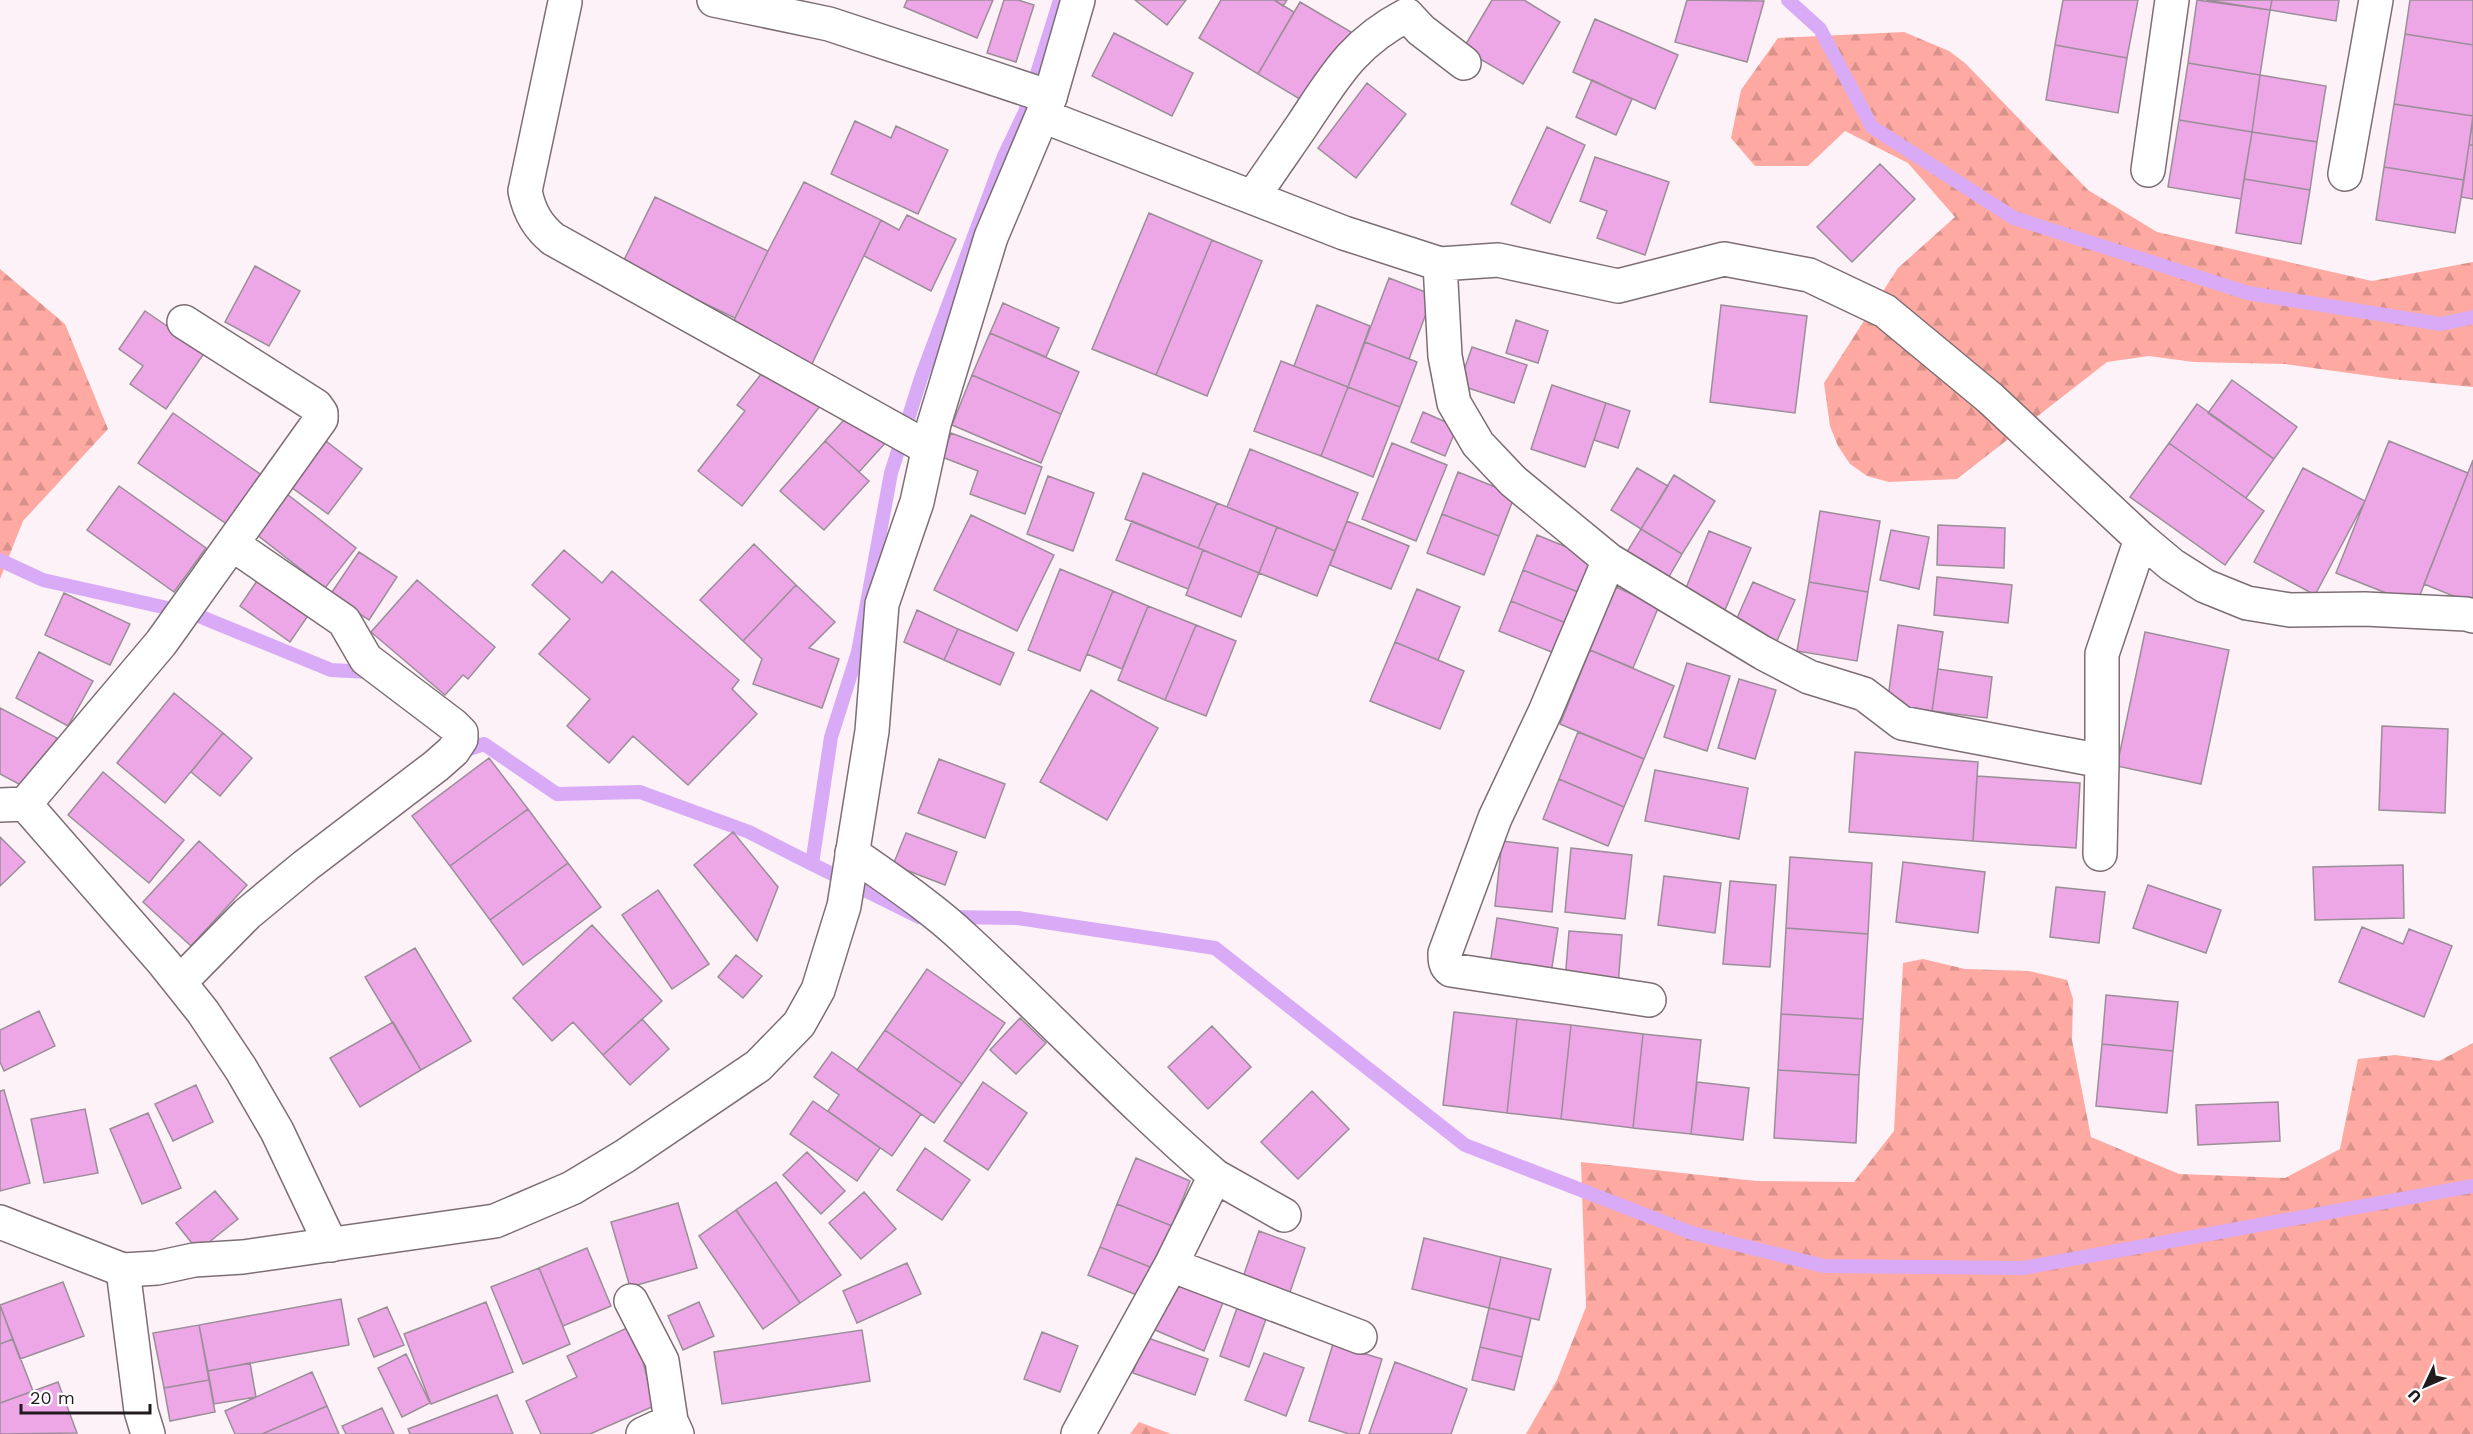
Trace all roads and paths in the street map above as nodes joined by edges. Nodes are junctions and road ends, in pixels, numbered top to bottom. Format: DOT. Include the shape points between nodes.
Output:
graph roads {
  1 [pos="714,0"];
  2 [pos="1078,0"];
  3 [pos="2172,0"];
  4 [pos="2376,0"];
  5 [pos="567,1"];
  6 [pos="1464,63"];
  7 [pos="1038,98"];
  8 [pos="2148,170"];
  9 [pos="2345,174"];
  10 [pos="1252,198"];
  11 [pos="1440,264"];
  12 [pos="184,322"];
  13 [pos="909,438"];
  14 [pos="2141,539"];
  15 [pos="232,544"];
  16 [pos="1609,560"];
  17 [pos="2473,616"];
  18 [pos="2102,761"];
  19 [pos="13,804"];
  20 [pos="2100,854"];
  21 [pos="851,860"];
  22 [pos="180,982"];
  23 [pos="1649,1000"];
  24 [pos="1215,1176"];
  25 [pos="1284,1215"];
  26 [pos="0,1222"];
  27 [pos="331,1245"];
  28 [pos="1171,1265"];
  29 [pos="123,1270"];
  30 [pos="631,1301"];
  31 [pos="1360,1337"];
  32 [pos="664,1430"];
  33 [pos="148,1434"];
  34 [pos="1078,1434"];
  1 -- 7 [label="street" via="829,24"];
  2 -- 7 [label="street"];
  3 -- 8 [label="street"];
  4 -- 9 [label="street"];
  5 -- 13 [label="street" via="525,191 540,227 553,238"];
  6 -- 10 [label="street" via="1407,15 1384,27 1335,74"];
  7 -- 10 [label="street"];
  7 -- 13 [label="street" via="991,237"];
  10 -- 11 [label="street"];
  11 -- 14 [label="street" via="1498,261 1618,286 1724,259 1809,275 1885,311 1990,398"];
  11 -- 16 [label="street" via="1445,356 1454,403 1478,444 1513,481"];
  12 -- 15 [label="street" via="316,406 321,413 321,419"];
  13 -- 21 [label="street" via="916,502 882,604 872,731"];
  14 -- 17 [label="street" via="2205,586 2247,603 2290,610 2365,609"];
  14 -- 18 [label="street" via="2102,654"];
  15 -- 19 [label="street" via="161,643"];
  15 -- 22 [label="street" via="344,621 366,659 461,733 457,747 436,766 247,914"];
  16 -- 18 [label="street" via="1763,653 1809,677 1864,694 1902,723"];
  16 -- 23 [label="street" via="1495,818 1445,953 1451,970"];
  18 -- 20 [label="street"];
  19 -- 22 [label="street"];
  21 -- 24 [label="street" via="924,905 963,937 1160,1129"];
  21 -- 27 [label="street" via="844,906 818,990 800,1024 758,1066 572,1188 495,1221"];
  22 -- 27 [label="street" via="241,1069 277,1131"];
  24 -- 25 [label="street"];
  24 -- 28 [label="street"];
  26 -- 29 [label="street"];
  27 -- 29 [label="street"];
  28 -- 31 [label="street"];
  28 -- 34 [label="street"];
  29 -- 33 [label="street" via="141,1411"];
  30 -- 32 [label="street" via="662,1361"];
}
